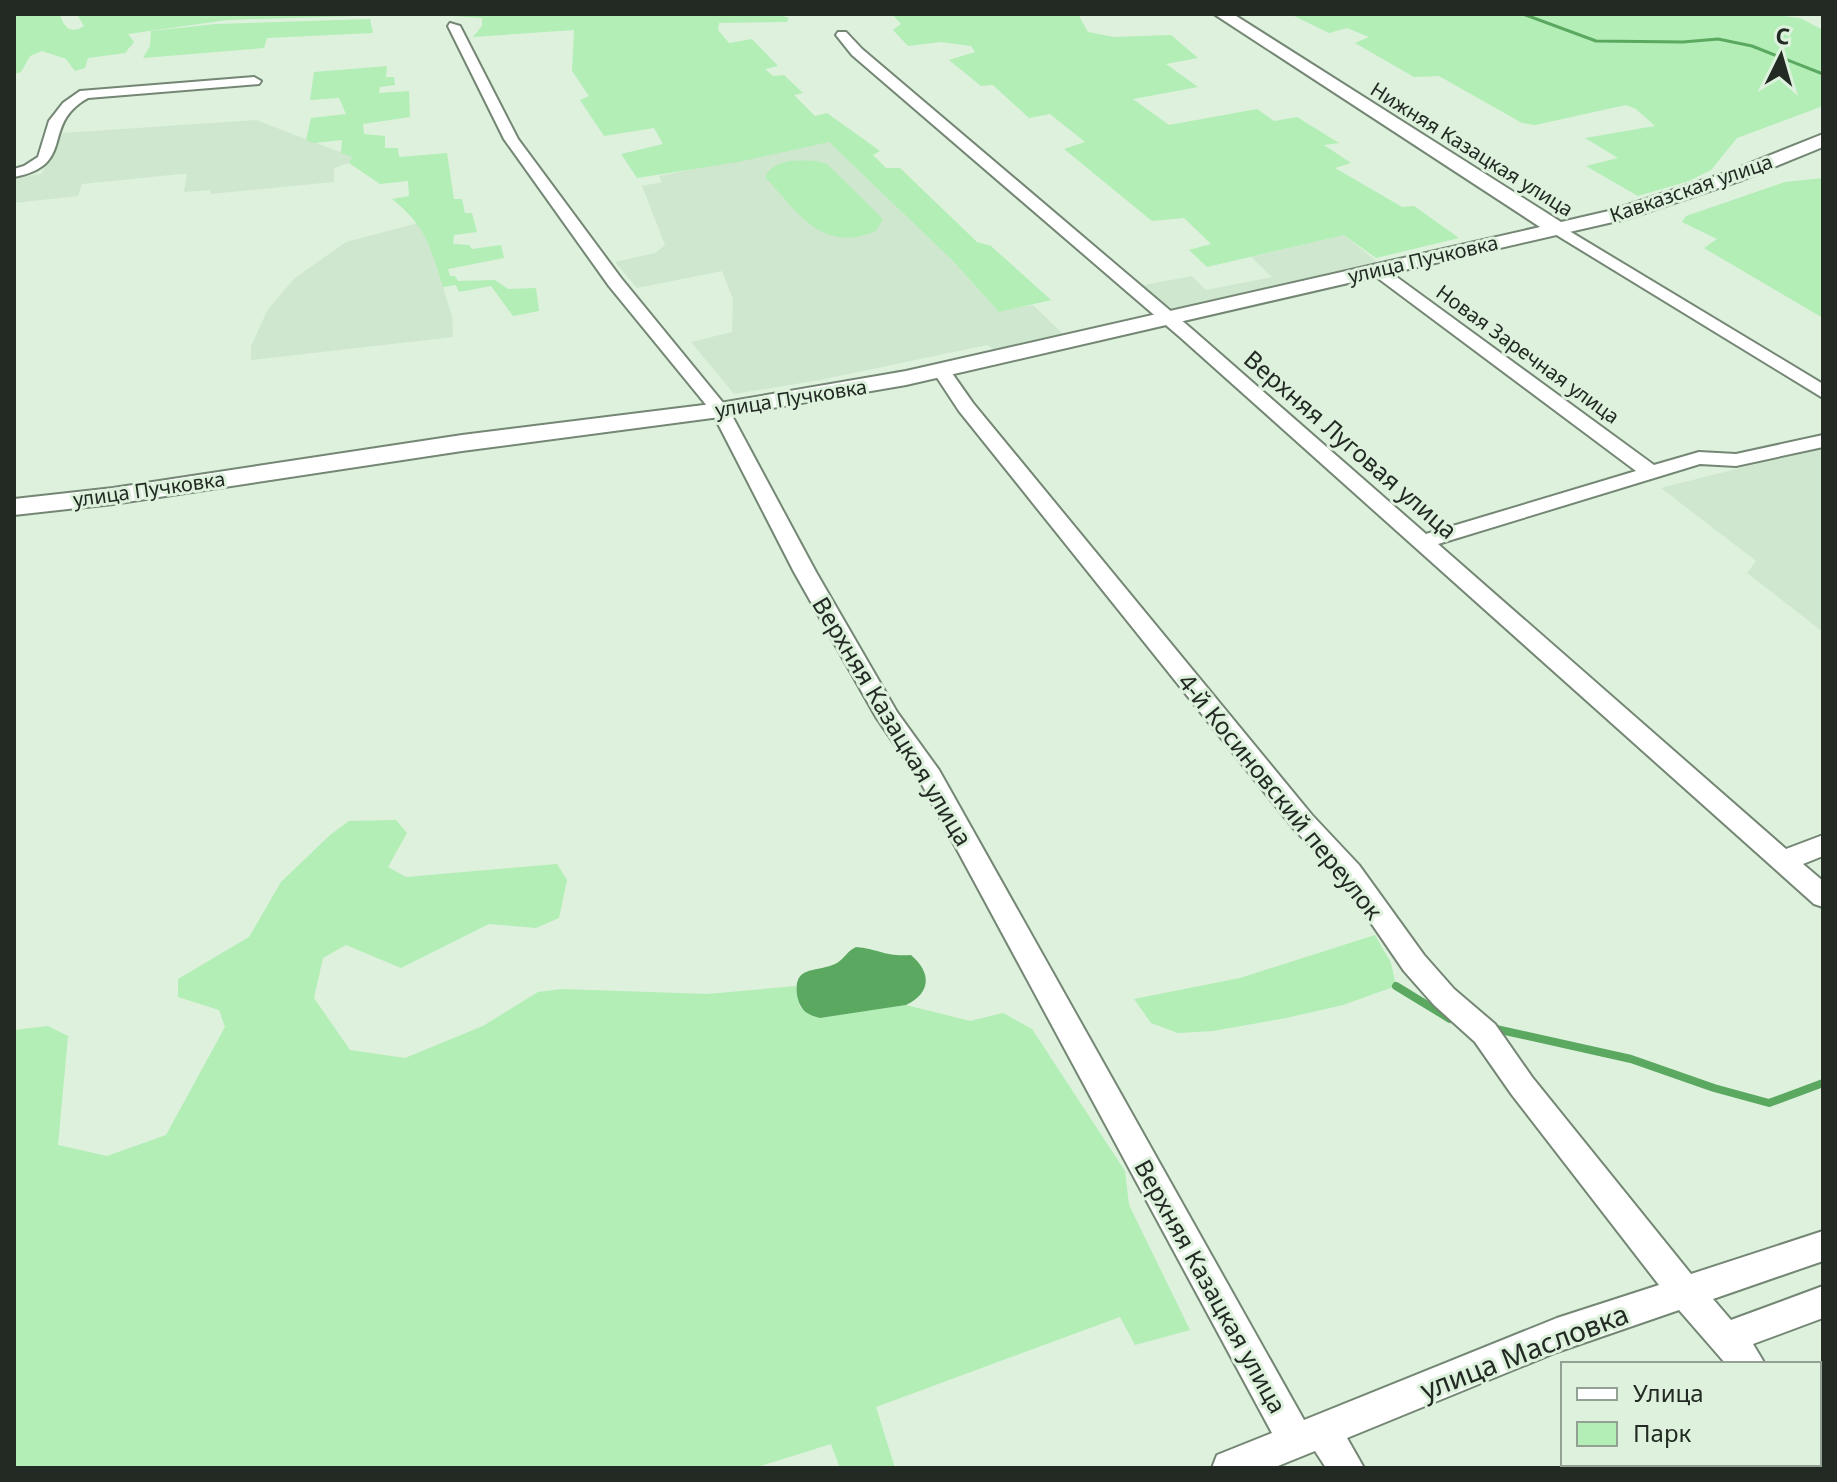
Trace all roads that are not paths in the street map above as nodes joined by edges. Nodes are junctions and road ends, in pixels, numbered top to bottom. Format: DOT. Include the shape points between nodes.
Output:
graph roads {
  1 [pos="1222,14"];
  2 [pos="454,26"];
  3 [pos="842,35"];
  4 [pos="254,81"];
  5 [pos="1823,140"];
  6 [pos="14,173"];
  7 [pos="1556,228"];
  8 [pos="1377,270"];
  9 [pos="1170,319"];
  10 [pos="941,370"];
  11 [pos="1823,392"];
  12 [pos="720,410"];
  13 [pos="1823,441"];
  14 [pos="1652,473"];
  15 [pos="14,507"];
  16 [pos="1423,542"];
  17 [pos="1823,845"];
  18 [pos="1783,861"];
  19 [pos="1823,897"];
  20 [pos="1823,1246"];
  21 [pos="1684,1291"];
  22 [pos="1823,1302"];
  23 [pos="1726,1338"];
  24 [pos="1746,1362"];
  25 [pos="1309,1436"];
  26 [pos="1230,1468"];
  27 [pos="1346,1468"];
  1 -- 7 [label="main road, Нижняя Казацкая улица"];
  2 -- 12 [label="street, Верхняя Казацкая улица" via="511,139 615,282"];
  3 -- 9 [label="street, Верхняя Луговая улица"];
  4 -- 6 [label="street" via="85,94 58,117 45,159"];
  5 -- 7 [label="main road, Кавказская улица" via="1686,193"];
  7 -- 8 [label="main road, улица Пучковка"];
  7 -- 11 [label="street, Нижняя Казацкая улица"];
  8 -- 9 [label="main road, улица Пучковка"];
  8 -- 14 [label="street, Новая Заречная улица"];
  9 -- 10 [label="main road, улица Пучковка"];
  9 -- 16 [label="street, Верхняя Луговая улица"];
  10 -- 12 [label="main road, улица Пучковка"];
  10 -- 21 [label="street, 4-й Косиновский переулок" via="1147,634 1350,872 1414,963 1485,1033"];
  12 -- 15 [label="main road, улица Пучковка"];
  12 -- 25 [label="street, Верхняя Казацкая улица" via="888,717 938,790"];
  13 -- 14 [label="street" via="1736,460 1699,458"];
  14 -- 16 [label="street"];
  16 -- 18 [label="street, Верхняя Луговая улица"];
  17 -- 18 [label="street"];
  18 -- 19 [label="street, Верхняя Луговая улица"];
  20 -- 21 [label="street, улица Масловка"];
  21 -- 23 [label="street, 4-й Косиновский переулок"];
  21 -- 25 [label="street, улица Масловка" via="1557,1335"];
  22 -- 23 [label="street"];
  23 -- 24 [label="street, 4-й Косиновский переулок"];
  25 -- 26 [label="street, улица Масловка"];
  25 -- 27 [label="street, Верхняя Казацкая улица"];
}
